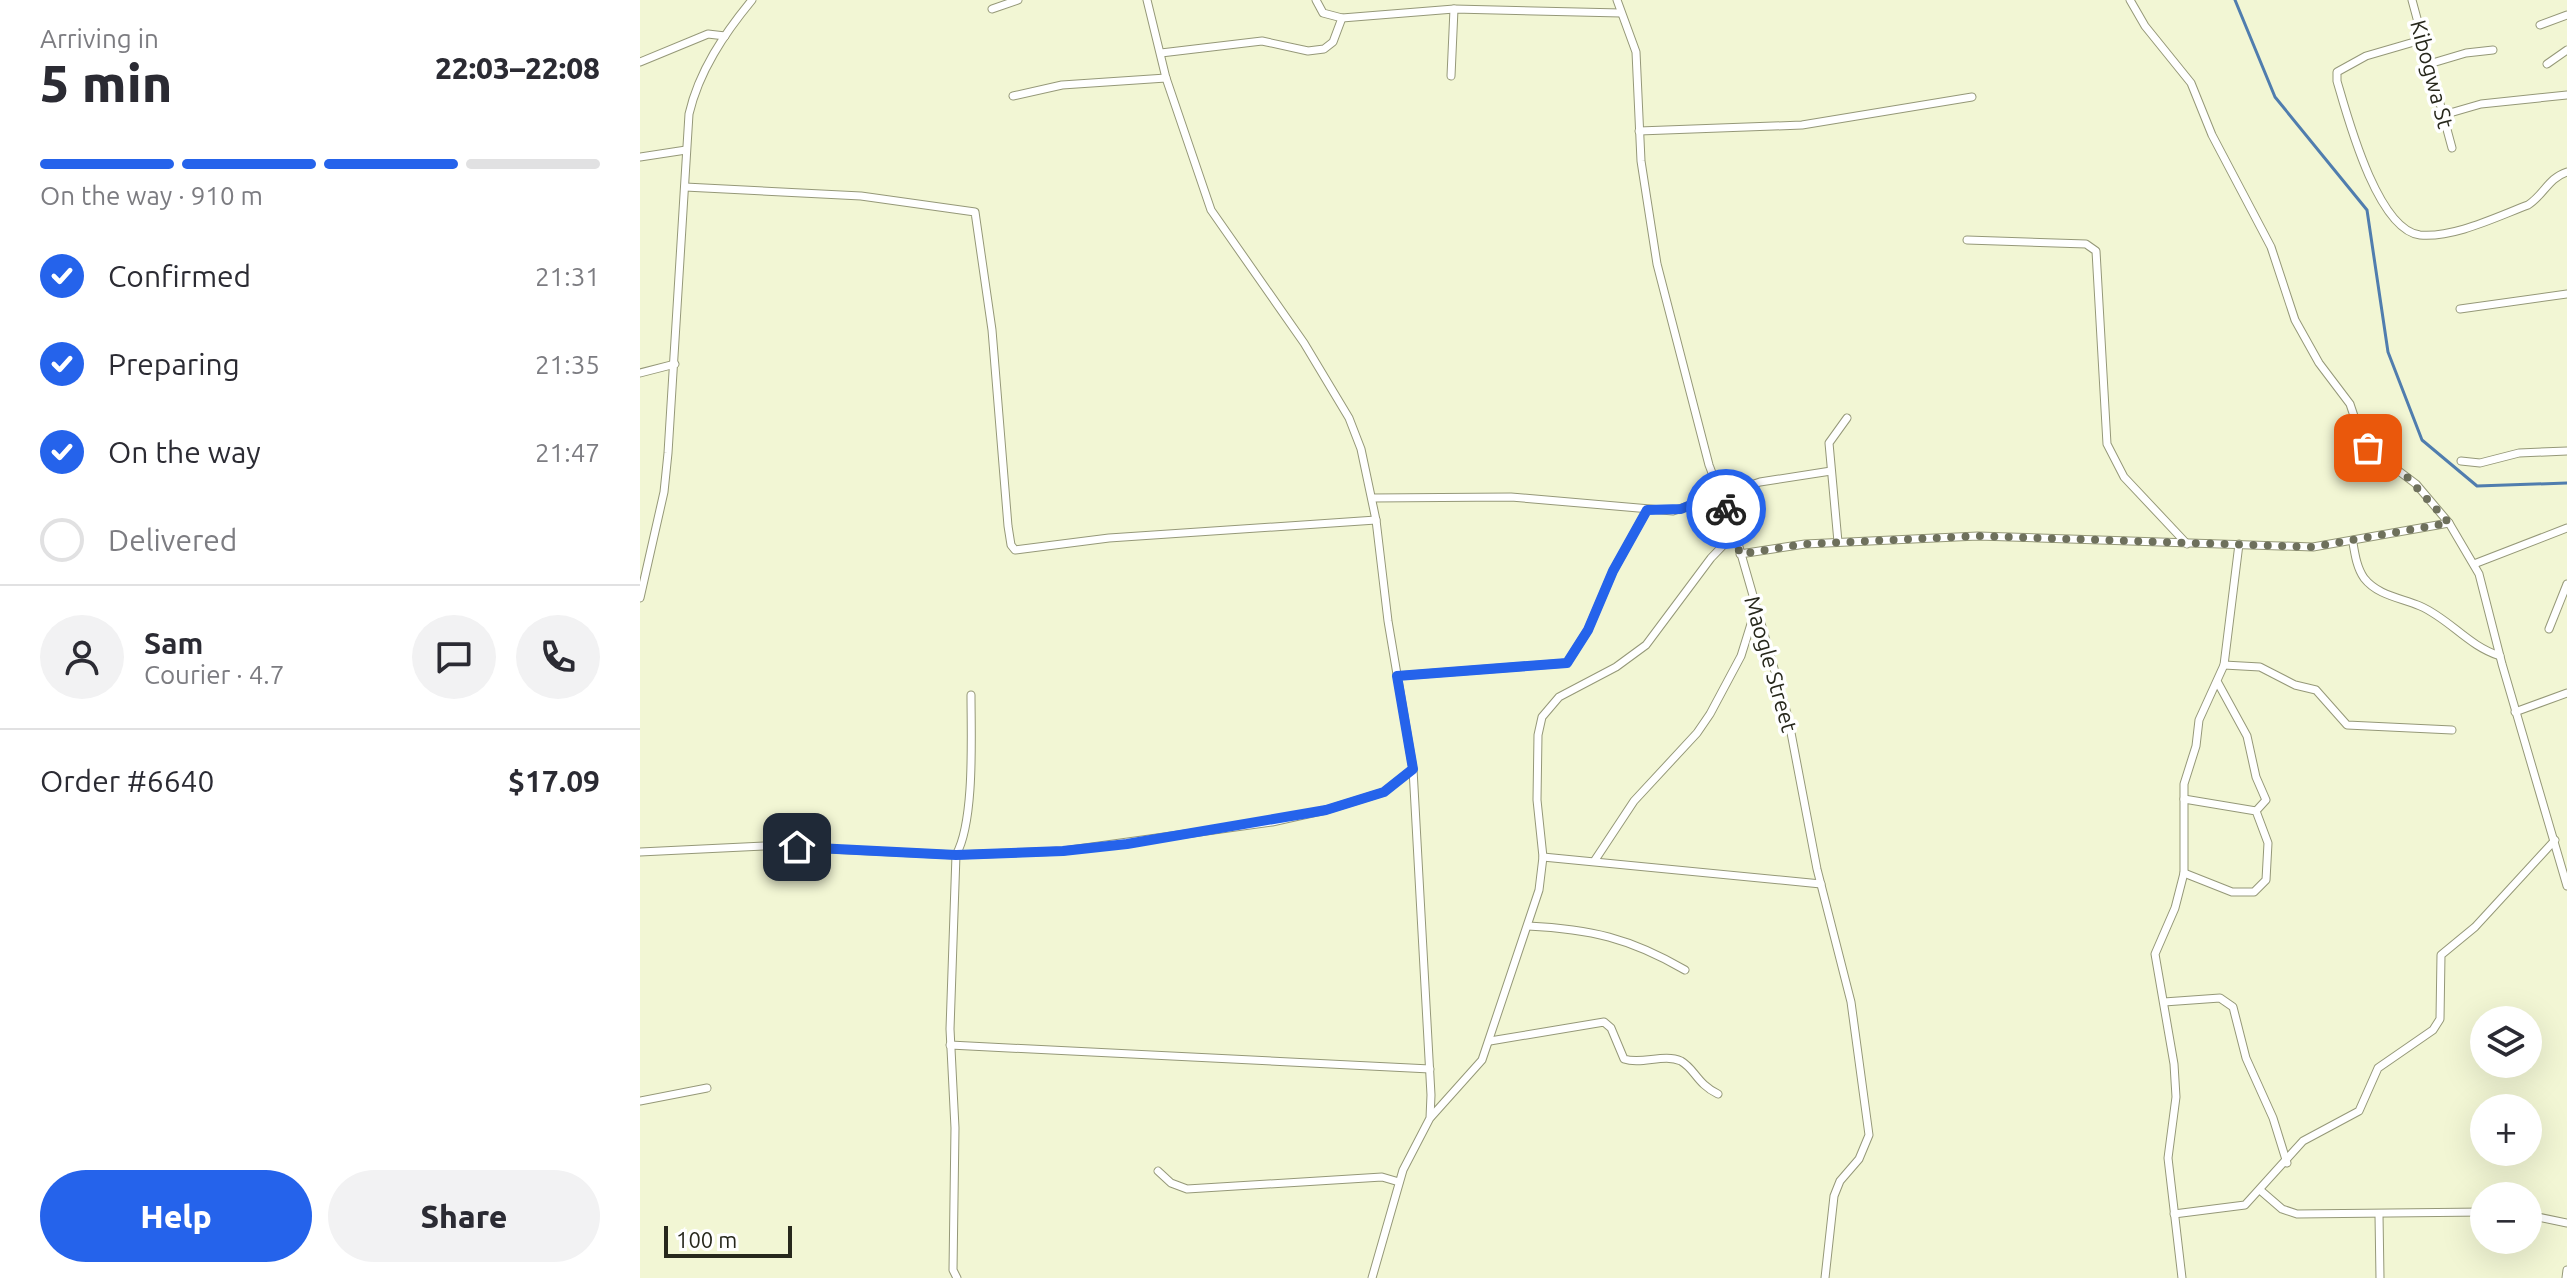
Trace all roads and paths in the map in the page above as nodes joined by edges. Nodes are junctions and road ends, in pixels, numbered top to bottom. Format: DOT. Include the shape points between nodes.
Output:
graph roads {
  1 [pos="752,0"];
  2 [pos="1018,0"];
  3 [pos="1147,0"];
  4 [pos="1316,0"];
  5 [pos="1617,0"];
  6 [pos="2130,0"];
  7 [pos="2412,0"];
  8 [pos="992,9"];
  9 [pos="1454,9"];
  10 [pos="1621,13"];
  11 [pos="2567,15"];
  12 [pos="1342,18"];
  13 [pos="2540,25"];
  14 [pos="725,36"];
  15 [pos="2421,40"];
  16 [pos="2493,50"];
  17 [pos="2567,50"];
  18 [pos="1161,53"];
  19 [pos="640,62"];
  20 [pos="2429,64"];
  21 [pos="2547,64"];
  22 [pos="1451,76"];
  23 [pos="1166,78"];
  24 [pos="2567,95"];
  25 [pos="1013,96"];
  26 [pos="1972,97"];
  27 [pos="2443,115"];
  28 [pos="1639,131"];
  29 [pos="2452,148"];
  30 [pos="686,150"];
  31 [pos="640,157"];
  32 [pos="2567,172"];
  33 [pos="685,187"];
  34 [pos="1967,240"];
  35 [pos="2567,294"];
  36 [pos="2460,309"];
  37 [pos="675,364"];
  38 [pos="640,373"];
  39 [pos="1847,418"];
  40 [pos="2567,451"];
  41 [pos="2461,461"];
  42 [pos="1831,471"];
  43 [pos="1721,492"];
  44 [pos="1372,498"];
  45 [pos="1647,510"];
  46 [pos="1376,520"];
  47 [pos="2449,523"];
  48 [pos="2567,528"];
  49 [pos="1735,533"];
  50 [pos="1838,542"];
  51 [pos="2353,543"];
  52 [pos="2187,544"];
  53 [pos="2239,544"];
  54 [pos="1740,554"];
  55 [pos="2474,564"];
  56 [pos="644,572"];
  57 [pos="2567,584"];
  58 [pos="640,598"];
  59 [pos="1756,609"];
  60 [pos="2549,629"];
  61 [pos="2500,656"];
  62 [pos="2224,665"];
  63 [pos="1397,676"];
  64 [pos="2218,683"];
  65 [pos="2567,693"];
  66 [pos="971,695"];
  67 [pos="2515,712"];
  68 [pos="2452,730"];
  69 [pos="1413,769"];
  70 [pos="2184,799"];
  71 [pos="2256,811"];
  72 [pos="2555,840"];
  73 [pos="640,852"];
  74 [pos="956,855"];
  75 [pos="1543,857"];
  76 [pos="1595,860"];
  77 [pos="2184,873"];
  78 [pos="1821,884"];
  79 [pos="2567,886"];
  80 [pos="1528,926"];
  81 [pos="1685,970"];
  82 [pos="2164,1002"];
  83 [pos="1490,1041"];
  84 [pos="950,1045"];
  85 [pos="1430,1069"];
  86 [pos="707,1088"];
  87 [pos="1718,1094"];
  88 [pos="640,1101"];
  89 [pos="1430,1118"];
  90 [pos="2287,1163"];
  91 [pos="1158,1171"];
  92 [pos="1399,1182"];
  93 [pos="2260,1190"];
  94 [pos="2470,1212"];
  95 [pos="2174,1214"];
  96 [pos="2379,1215"];
  97 [pos="2542,1218"];
  98 [pos="2567,1223"];
  99 [pos="2567,1270"];
  100 [pos="957,1278"];
  101 [pos="1372,1278"];
  102 [pos="1825,1278"];
  103 [pos="2182,1278"];
  104 [pos="2380,1278"];
  105 [pos="2566,1278"];
  1 -- 14 [label="street"];
  2 -- 8 [label="street"];
  3 -- 18 [label="street"];
  4 -- 12 [label="street" via="1323,13"];
  5 -- 10 [label="street, Maogle Street"];
  6 -- 47 [label="street" via="2191,83 2271,247 2295,320 2350,404 2361,437 2416,484"];
  7 -- 15 [label="street, Kibogwa St"];
  9 -- 10 [label="street"];
  9 -- 12 [label="street"];
  9 -- 22 [label="street"];
  10 -- 28 [label="street, Maogle Street" via="1636,52"];
  11 -- 13 [label="street"];
  12 -- 18 [label="street" via="1333,42 1324,49 1308,51 1262,41"];
  14 -- 19 [label="street" via="708,34"];
  14 -- 30 [label="street" via="694,91"];
  15 -- 20 [label="street, Kibogwa St"];
  15 -- 32 [label="street" via="2349,62 2337,72 2360,157 2393,215 2410,232 2449,231 2528,205 2554,177"];
  16 -- 20 [label="street"];
  17 -- 21 [label="street"];
  18 -- 23 [label="street"];
  20 -- 27 [label="street, Kibogwa St"];
  23 -- 25 [label="street" via="1062,85"];
  23 -- 44 [label="street" via="1211,210 1274,297 1349,418"];
  24 -- 27 [label="street" via="2481,104"];
  26 -- 28 [label="street" via="1802,125"];
  27 -- 29 [label="street, Kibogwa St"];
  28 -- 43 [label="street, Maogle Street" via="1657,264 1709,465"];
  30 -- 31 [label="street"];
  30 -- 33 [label="street"];
  33 -- 37 [label="street"];
  33 -- 46 [label="street" via="861,196 975,212 992,330 1008,526 1015,550 1109,538"];
  34 -- 52 [label="street" via="2086,244 2096,251 2107,444 2124,477"];
  35 -- 36 [label="street"];
  37 -- 38 [label="street"];
  37 -- 56 [label="street" via="664,492"];
  39 -- 42 [label="street" via="1829,443"];
  40 -- 41 [label="street"];
  42 -- 43 [label="street"];
  42 -- 50 [label="street"];
  43 -- 45 [label="street" via="1681,509"];
  43 -- 49 [label="street, Maogle Street"];
  44 -- 45 [label="street" via="1511,497"];
  44 -- 46 [label="street"];
  45 -- 63 [label="street" via="1567,663"];
  46 -- 63 [label="street"];
  47 -- 51 [label="street"];
  47 -- 55 [label="street"];
  48 -- 55 [label="street"];
  49 -- 54 [label="street, Maogle Street"];
  49 -- 75 [label="street" via="1646,645 1549,705 1538,735"];
  50 -- 52 [label="street" via="2016,536"];
  50 -- 54 [label="street"];
  51 -- 53 [label="street"];
  51 -- 61 [label="street" via="2357,565 2375,589 2420,606 2474,645"];
  52 -- 53 [label="street"];
  53 -- 62 [label="street"];
  54 -- 59 [label="street, Maogle Street"];
  55 -- 61 [label="street" via="2487,595"];
  56 -- 58 [label="street"];
  57 -- 60 [label="street"];
  59 -- 76 [label="street" via="1741,656 1710,714 1634,801"];
  59 -- 78 [label="street, Maogle Street" via="1788,717"];
  61 -- 67 [label="street"];
  62 -- 64 [label="street"];
  62 -- 68 [label="street" via="2260,667 2316,690 2347,725"];
  63 -- 69 [label="street"];
  64 -- 70 [label="street" via="2201,712"];
  64 -- 71 [label="street" via="2252,748 2266,800"];
  65 -- 67 [label="street"];
  66 -- 74 [label="street" via="970,778 964,835"];
  67 -- 72 [label="street"];
  69 -- 74 [label="street" via="1384,792 1272,822 1063,851"];
  69 -- 85 [label="street"];
  70 -- 71 [label="street"];
  70 -- 77 [label="street"];
  71 -- 77 [label="street" via="2268,843 2263,886 2254,892 2232,892"];
  72 -- 79 [label="street"];
  72 -- 90 [label="street" via="2475,927 2441,955 2440,1019 2433,1030 2378,1068 2359,1111 2309,1136"];
  73 -- 74 [label="street" via="766,846"];
  74 -- 84 [label="street"];
  75 -- 76 [label="street"];
  75 -- 80 [label="street"];
  76 -- 78 [label="street"];
  77 -- 82 [label="street" via="2157,945"];
  78 -- 102 [label="street, Maogle Street" via="1851,1002 1870,1125 1866,1146 1834,1196"];
  80 -- 81 [label="street" via="1602,933"];
  80 -- 83 [label="street"];
  82 -- 90 [label="street" via="2220,998 2233,1007 2246,1058"];
  82 -- 95 [label="street" via="2175,1086 2168,1140"];
  83 -- 87 [label="street" via="1604,1022 1624,1059 1676,1059"];
  83 -- 89 [label="street" via="1470,1077"];
  84 -- 85 [label="street"];
  84 -- 100 [label="street"];
  85 -- 89 [label="street"];
  86 -- 88 [label="street"];
  89 -- 92 [label="street"];
  90 -- 93 [label="street"];
  91 -- 92 [label="street" via="1187,1189 1382,1177"];
  92 -- 101 [label="street"];
  93 -- 95 [label="street" via="2245,1205"];
  93 -- 96 [label="street" via="2297,1214"];
  94 -- 96 [label="street"];
  95 -- 103 [label="street"];
  96 -- 104 [label="street"];
  97 -- 98 [label="street"];
  99 -- 105 [label="street"];
}
